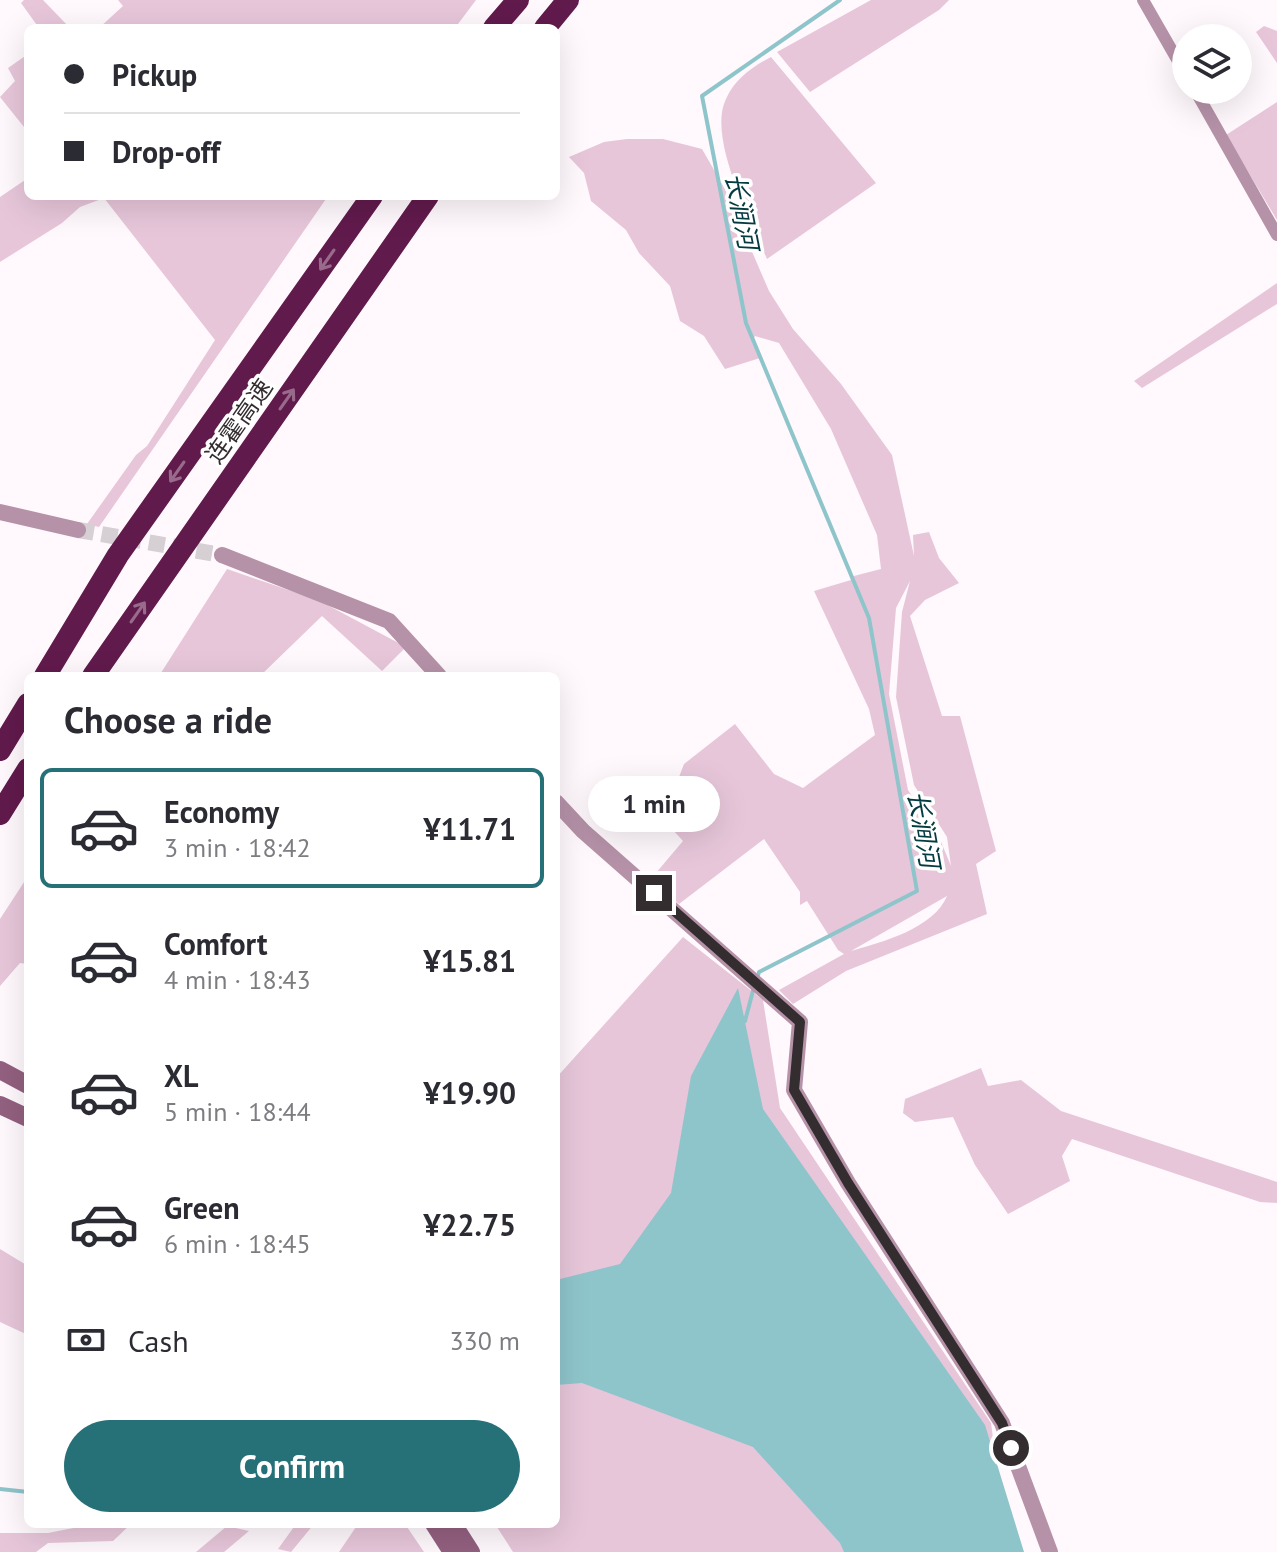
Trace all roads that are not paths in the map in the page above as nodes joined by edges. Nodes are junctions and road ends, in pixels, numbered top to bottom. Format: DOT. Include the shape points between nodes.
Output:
graph roads {
  1 [pos="518,0"];
  2 [pos="568,0"];
  3 [pos="1143,0"];
  4 [pos="497,24"];
  5 [pos="548,24"];
  6 [pos="1172,51"];
  7 [pos="1203,104"];
  8 [pos="369,200"];
  9 [pos="425,200"];
  10 [pos="1277,235"];
  11 [pos="0,512"];
  12 [pos="78,530"];
  13 [pos="222,555"];
  14 [pos="47,672"];
  15 [pos="96,672"];
  16 [pos="435,672"];
  17 [pos="24,711"];
  18 [pos="0,750"];
  19 [pos="24,775"];
  20 [pos="560,806"];
  21 [pos="0,814"];
  22 [pos="0,1070"];
  23 [pos="24,1083"];
  24 [pos="0,1105"];
  25 [pos="24,1116"];
  26 [pos="437,1528"];
  27 [pos="456,1528"];
  28 [pos="452,1552"];
  29 [pos="471,1552"];
  30 [pos="1050,1552"];
  1 -- 4 [label="highway"];
  2 -- 5 [label="highway"];
  3 -- 6 [label="street"];
  7 -- 10 [label="street"];
  8 -- 14 [label="highway, 连霍高速, one-way" via="118,555"];
  15 -- 9 [label="highway, 连霍高速, one-way"];
  11 -- 12 [label="street"];
  13 -- 16 [label="street" via="389,621"];
  17 -- 18 [label="highway"];
  19 -- 21 [label="highway"];
  20 -- 30 [label="street" via="800,1022 794,1090 1002,1423"];
  22 -- 23 [label="main road"];
  24 -- 25 [label="main road"];
  26 -- 28 [label="main road"];
  27 -- 29 [label="main road"];
}
